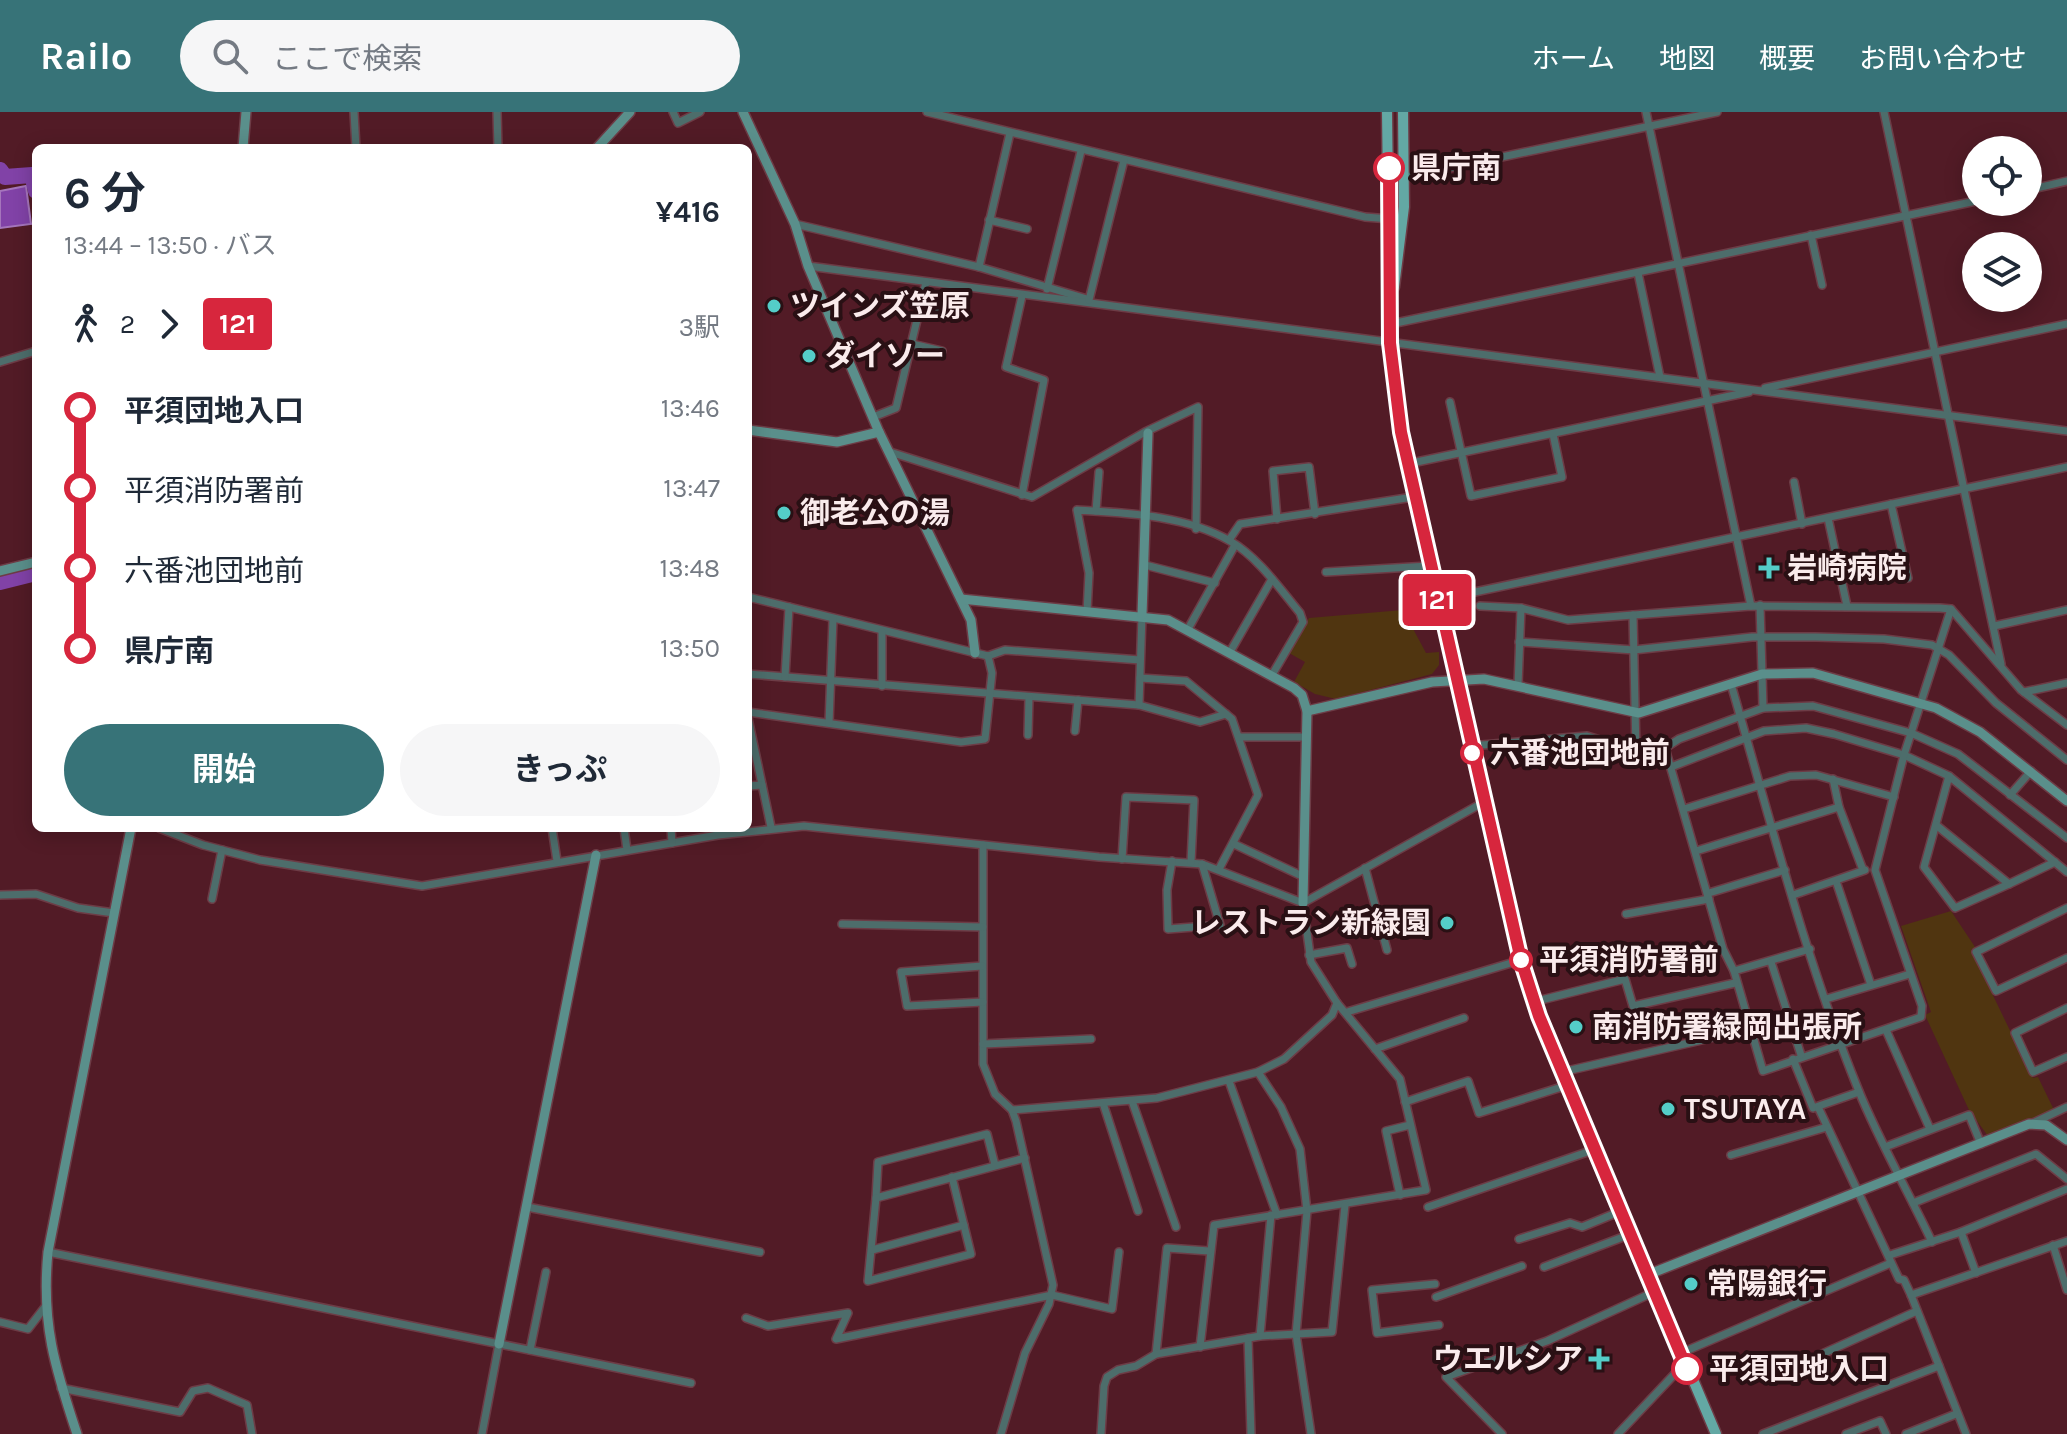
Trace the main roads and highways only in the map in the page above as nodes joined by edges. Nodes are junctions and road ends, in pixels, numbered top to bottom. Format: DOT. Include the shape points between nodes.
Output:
graph roads {
  1 [pos="1387,112"];
  2 [pos="1403,112"];
  3 [pos="1391,301"];
  4 [pos="1716,1434"];
  1 -- 3 [label="main road"];
  2 -- 3 [label="main road" via="1406,177 1400,261"];
  3 -- 4 [label="main road" via="1390,343 1413,497 1533,1002"];
}
